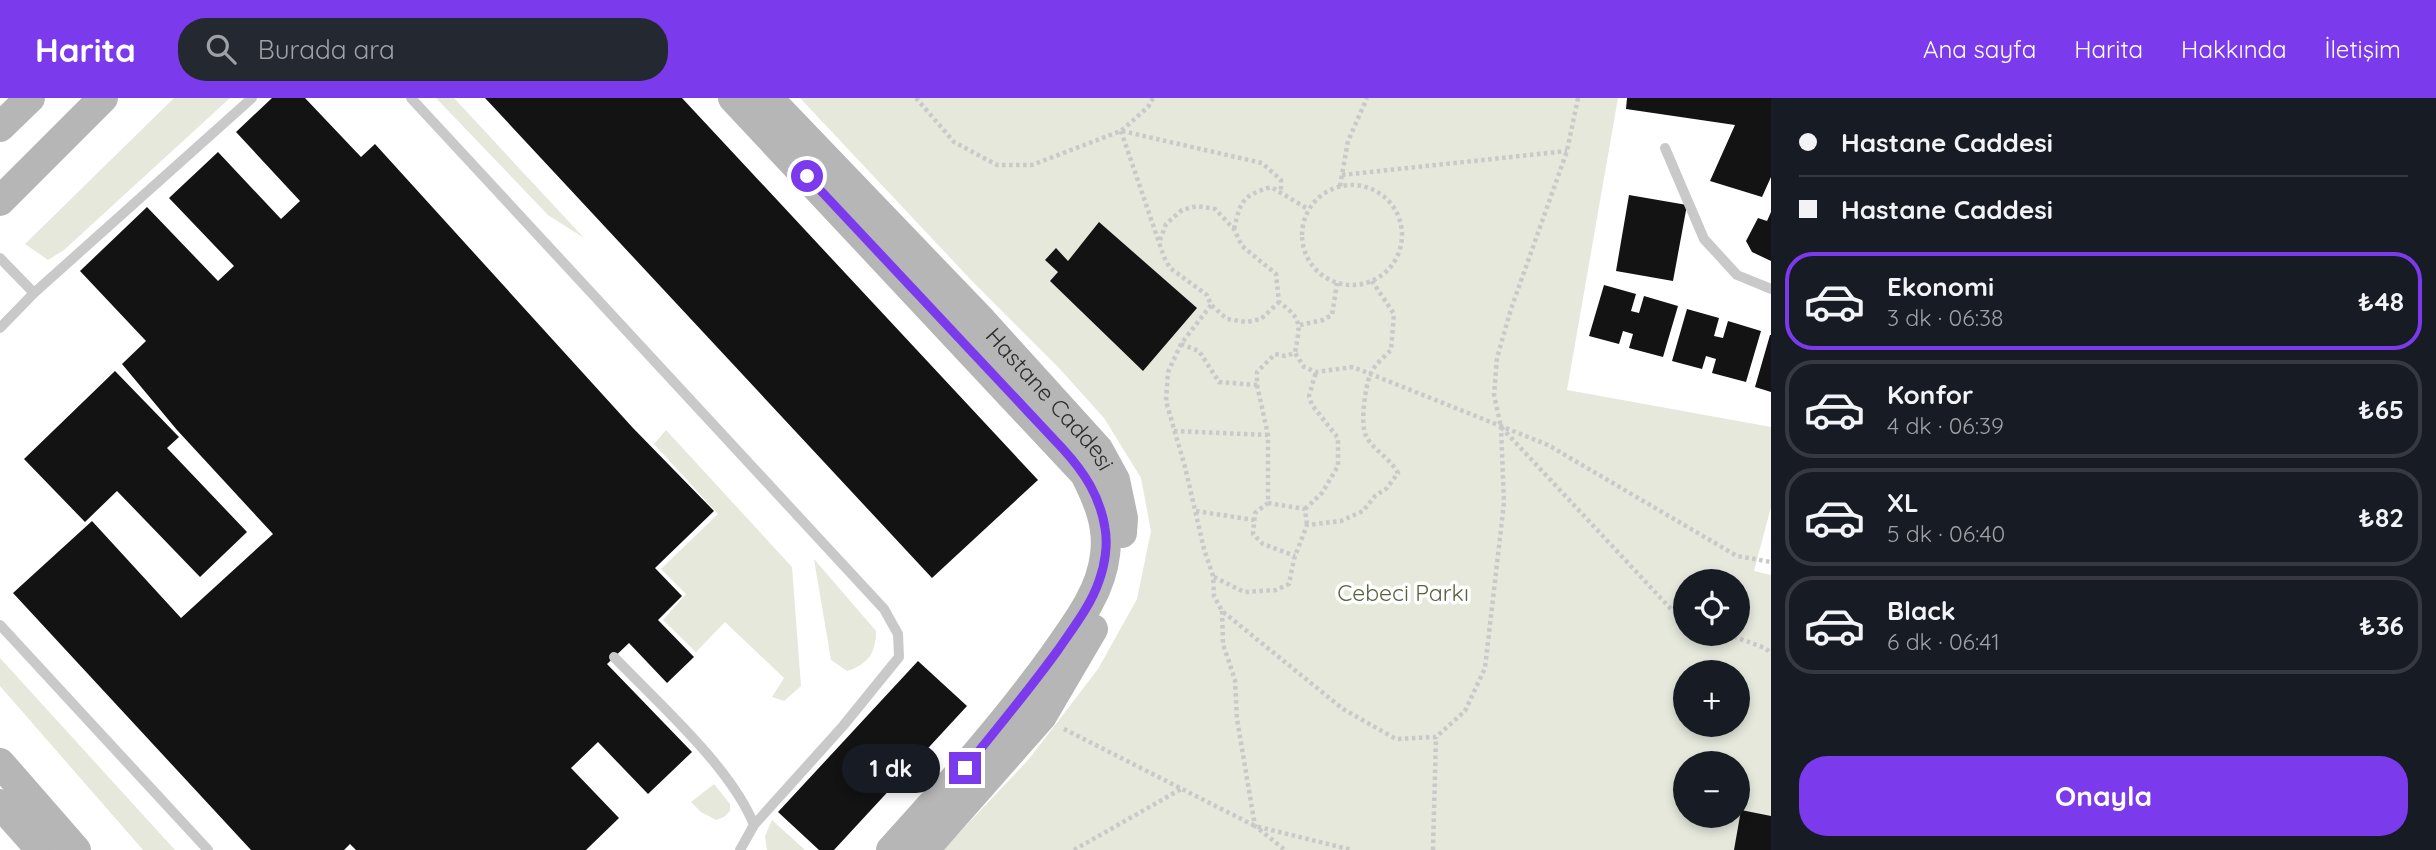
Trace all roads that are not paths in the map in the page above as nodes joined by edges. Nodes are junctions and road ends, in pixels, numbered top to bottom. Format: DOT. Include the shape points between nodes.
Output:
graph roads {
  1 [pos="30,98"];
  2 [pos="103,98"];
  3 [pos="252,98"];
  4 [pos="411,98"];
  5 [pos="733,98"];
  6 [pos="768,98"];
  7 [pos="0,127"];
  8 [pos="1665,148"];
  9 [pos="0,201"];
  10 [pos="0,258"];
  11 [pos="1771,289"];
  12 [pos="34,293"];
  13 [pos="0,328"];
  14 [pos="0,625"];
  15 [pos="614,657"];
  16 [pos="0,763"];
  17 [pos="0,804"];
  18 [pos="754,825"];
  19 [pos="41,850"];
  20 [pos="76,850"];
  21 [pos="208,850"];
  22 [pos="740,850"];
  23 [pos="891,850"];
  24 [pos="924,850"];
  1 -- 7 [label="main road"];
  2 -- 9 [label="main road"];
  3 -- 12 [label="lane"];
  4 -- 18 [label="lane" via="884,609 898,634 899,657"];
  5 -- 23 [label="main road, Hastane Caddesi" via="1085,474 1098,499 1105,529 1099,581 1068,635 1029,691"];
  6 -- 24 [label="main road, Hastane Caddesi" via="1098,449 1115,480 1123,517 1122,560 1109,601 1042,716"];
  8 -- 11 [label="lane" via="1704,239 1737,275"];
  10 -- 12 [label="lane"];
  12 -- 13 [label="lane"];
  14 -- 21 [label="lane"];
  15 -- 18 [label="lane" via="728,780"];
  16 -- 20 [label="main road"];
  17 -- 19 [label="main road"];
  18 -- 22 [label="lane"];
}
